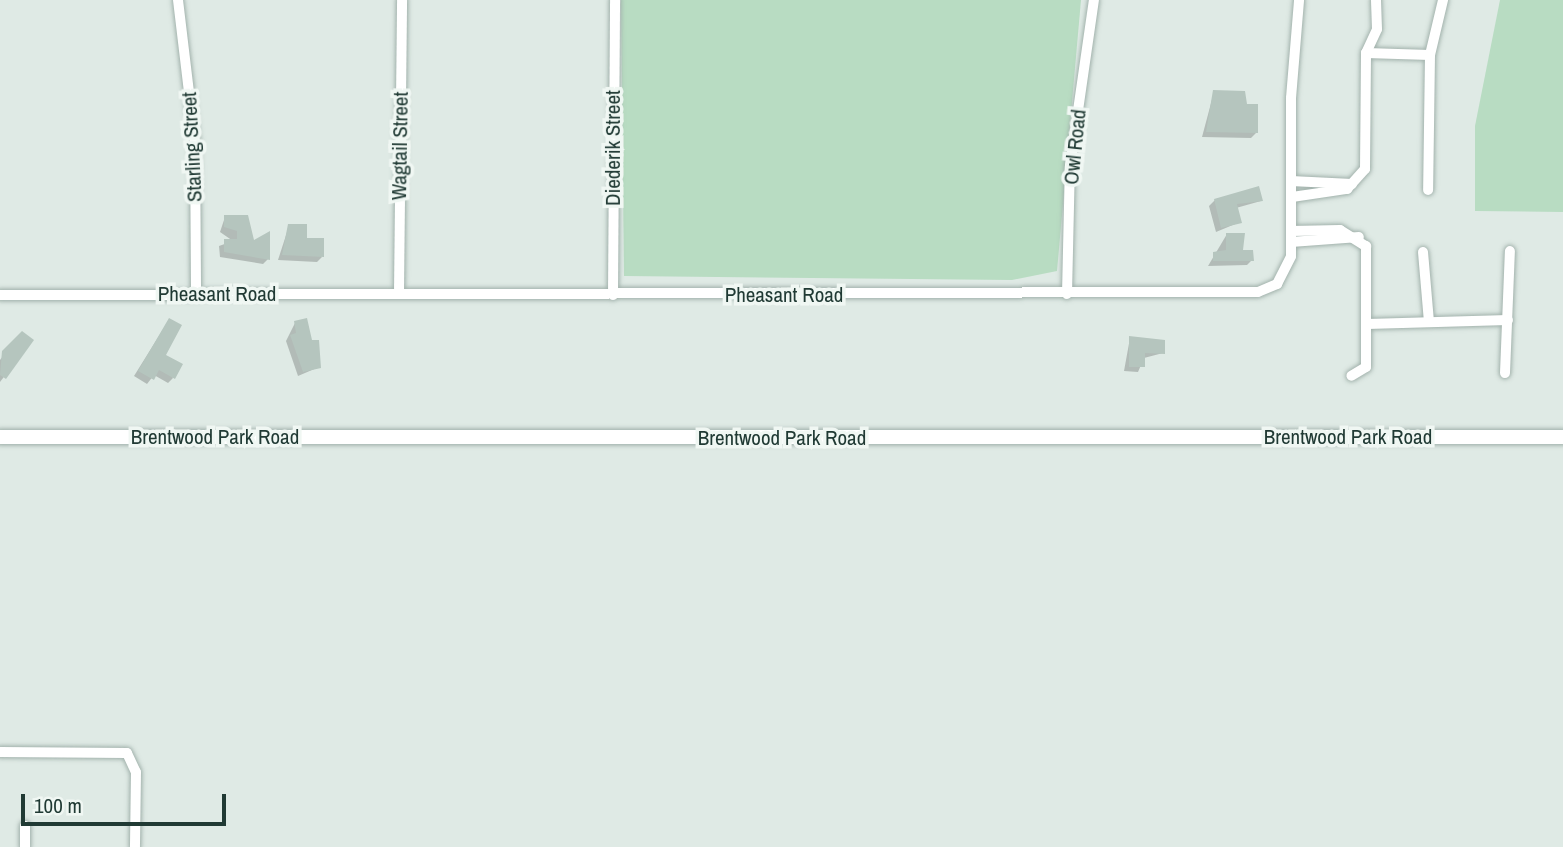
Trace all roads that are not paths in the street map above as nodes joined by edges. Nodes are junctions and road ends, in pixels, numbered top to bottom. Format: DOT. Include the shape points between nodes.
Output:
graph roads {
  1 [pos="178,0"];
  2 [pos="402,0"];
  3 [pos="615,0"];
  4 [pos="1094,0"];
  5 [pos="1299,0"];
  6 [pos="1376,0"];
  7 [pos="1443,0"];
  8 [pos="1366,53"];
  9 [pos="1430,55"];
  10 [pos="1292,181"];
  11 [pos="1352,184"];
  12 [pos="1428,190"];
  13 [pos="1292,197"];
  14 [pos="1292,237"];
  15 [pos="1510,251"];
  16 [pos="1423,252"];
  17 [pos="399,293"];
  18 [pos="196,294"];
  19 [pos="1067,294"];
  20 [pos="0,295"];
  21 [pos="613,295"];
  22 [pos="1508,320"];
  23 [pos="1429,322"];
  24 [pos="1367,324"];
  25 [pos="1505,373"];
  26 [pos="1351,376"];
  27 [pos="0,437"];
  28 [pos="1563,438"];
  29 [pos="0,752"];
  30 [pos="25,826"];
  31 [pos="25,847"];
  32 [pos="135,847"];
  1 -- 18 [label="street, Starling Street" via="195,142"];
  2 -- 17 [label="street, Wagtail Street"];
  3 -- 21 [label="street, Diederik Street"];
  4 -- 19 [label="street, Owl Road" via="1070,166"];
  5 -- 10 [label="street, Pheasant Road"];
  6 -- 8 [label="street" via="1377,29"];
  7 -- 9 [label="street"];
  8 -- 9 [label="street"];
  8 -- 11 [label="street" via="1367,161"];
  9 -- 12 [label="street"];
  10 -- 11 [label="street"];
  10 -- 13 [label="street, Pheasant Road"];
  11 -- 13 [label="street"];
  13 -- 14 [label="street, Pheasant Road"];
  14 -- 19 [label="street, Pheasant Road" via="1284,275 1258,292"];
  14 -- 24 [label="street" via="1340,230 1359,237 1368,253"];
  15 -- 22 [label="street"];
  16 -- 23 [label="street"];
  17 -- 18 [label="street, Pheasant Road"];
  17 -- 21 [label="street, Pheasant Road"];
  18 -- 20 [label="street, Pheasant Road"];
  19 -- 21 [label="street, Pheasant Road"];
  22 -- 23 [label="street"];
  22 -- 25 [label="street"];
  23 -- 24 [label="street"];
  24 -- 26 [label="street" via="1366,372"];
  27 -- 28 [label="street, Brentwood Park Road"];
  29 -- 32 [label="street" via="127,753 136,772"];
  30 -- 31 [label="street"];
}
